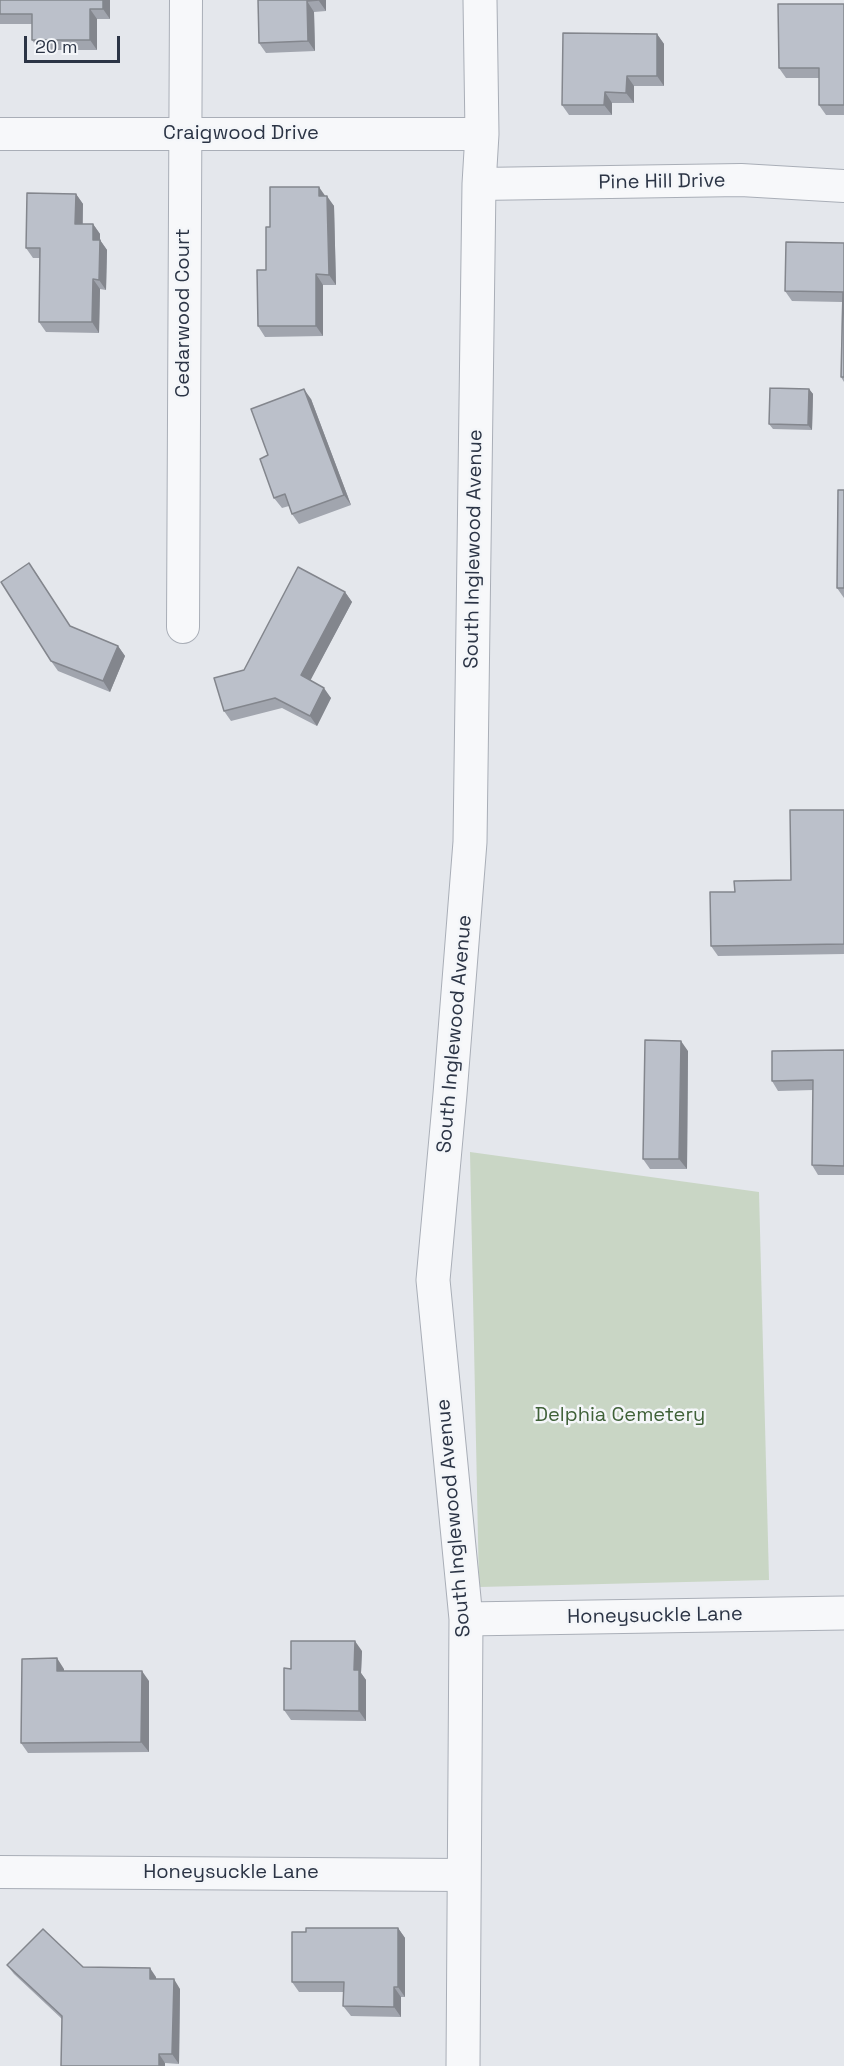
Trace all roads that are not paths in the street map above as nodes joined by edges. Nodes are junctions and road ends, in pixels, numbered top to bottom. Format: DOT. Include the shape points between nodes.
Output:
graph roads {
  1 [pos="186,0"];
  2 [pos="480,0"];
  3 [pos="185,133"];
  4 [pos="0,134"];
  5 [pos="482,134"];
  6 [pos="479,184"];
  7 [pos="844,186"];
  8 [pos="183,627"];
  9 [pos="844,1613"];
  10 [pos="466,1619"];
  11 [pos="0,1872"];
  12 [pos="463,1875"];
  13 [pos="463,2066"];
  1 -- 3 [label="street, Cedarwood Court"];
  2 -- 5 [label="street, South Inglewood Avenue"];
  3 -- 4 [label="street, Craigwood Drive"];
  3 -- 5 [label="street, Craigwood Drive"];
  3 -- 8 [label="street, Cedarwood Court"];
  5 -- 6 [label="street, South Inglewood Avenue"];
  6 -- 7 [label="street, Pine Hill Drive" via="741,180"];
  6 -- 10 [label="street, South Inglewood Avenue" via="470,842 433,1280"];
  9 -- 10 [label="street, Honeysuckle Lane"];
  10 -- 12 [label="street, South Inglewood Avenue"];
  11 -- 12 [label="street, Honeysuckle Lane"];
  12 -- 13 [label="street, South Inglewood Avenue"];
}
